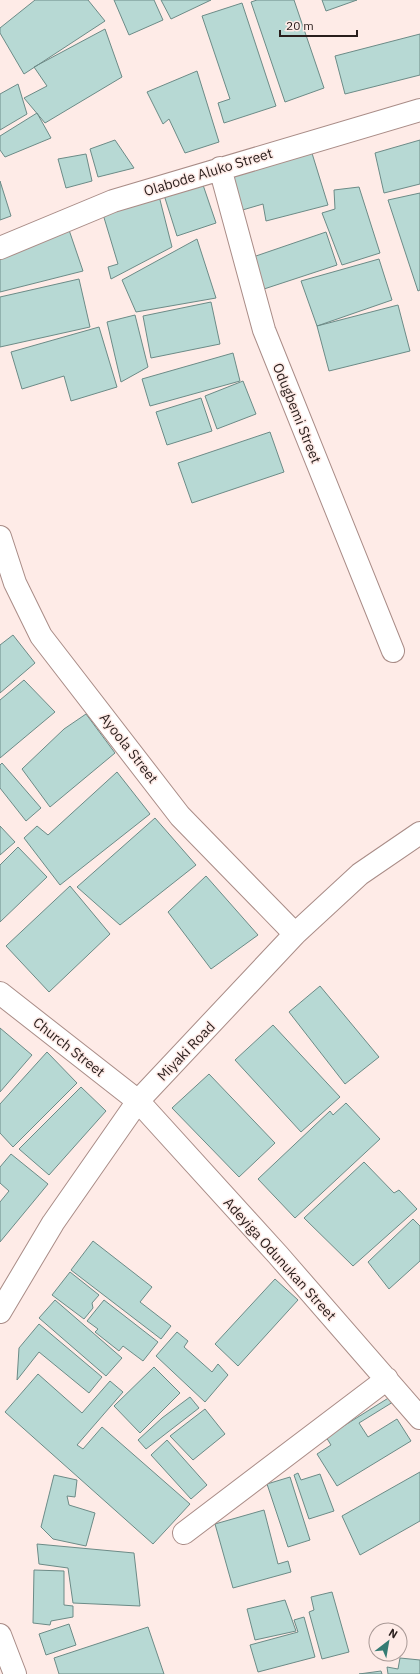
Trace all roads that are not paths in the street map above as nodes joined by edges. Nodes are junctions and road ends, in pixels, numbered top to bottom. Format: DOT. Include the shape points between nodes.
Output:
graph roads {
  1 [pos="420,110"];
  2 [pos="220,168"];
  3 [pos="0,248"];
  4 [pos="0,537"];
  5 [pos="393,651"];
  6 [pos="420,833"];
  7 [pos="295,934"];
  8 [pos="0,993"];
  9 [pos="138,1101"];
  10 [pos="0,1312"];
  11 [pos="387,1379"];
  12 [pos="420,1418"];
  13 [pos="184,1534"];
  14 [pos="0,1635"];
  15 [pos="15,1674"];
  1 -- 2 [label="street, Olabode Aluko Street"];
  2 -- 3 [label="street, Olabode Aluko Street" via="113,201"];
  2 -- 5 [label="street, Odugbemi Street" via="264,330"];
  4 -- 7 [label="street, Ayoola Street" via="15,583 41,636 180,816"];
  6 -- 7 [label="street, Miyaki Road" via="360,874"];
  7 -- 9 [label="street, Miyaki Road"];
  8 -- 9 [label="street, Church Street"];
  9 -- 10 [label="street, Miyaki Road" via="53,1224"];
  9 -- 11 [label="street, Adeyiga Odunukan Street"];
  11 -- 12 [label="street, Adeyiga Odunukan Street"];
  11 -- 13 [label="street"];
  14 -- 15 [label="street"];
}
